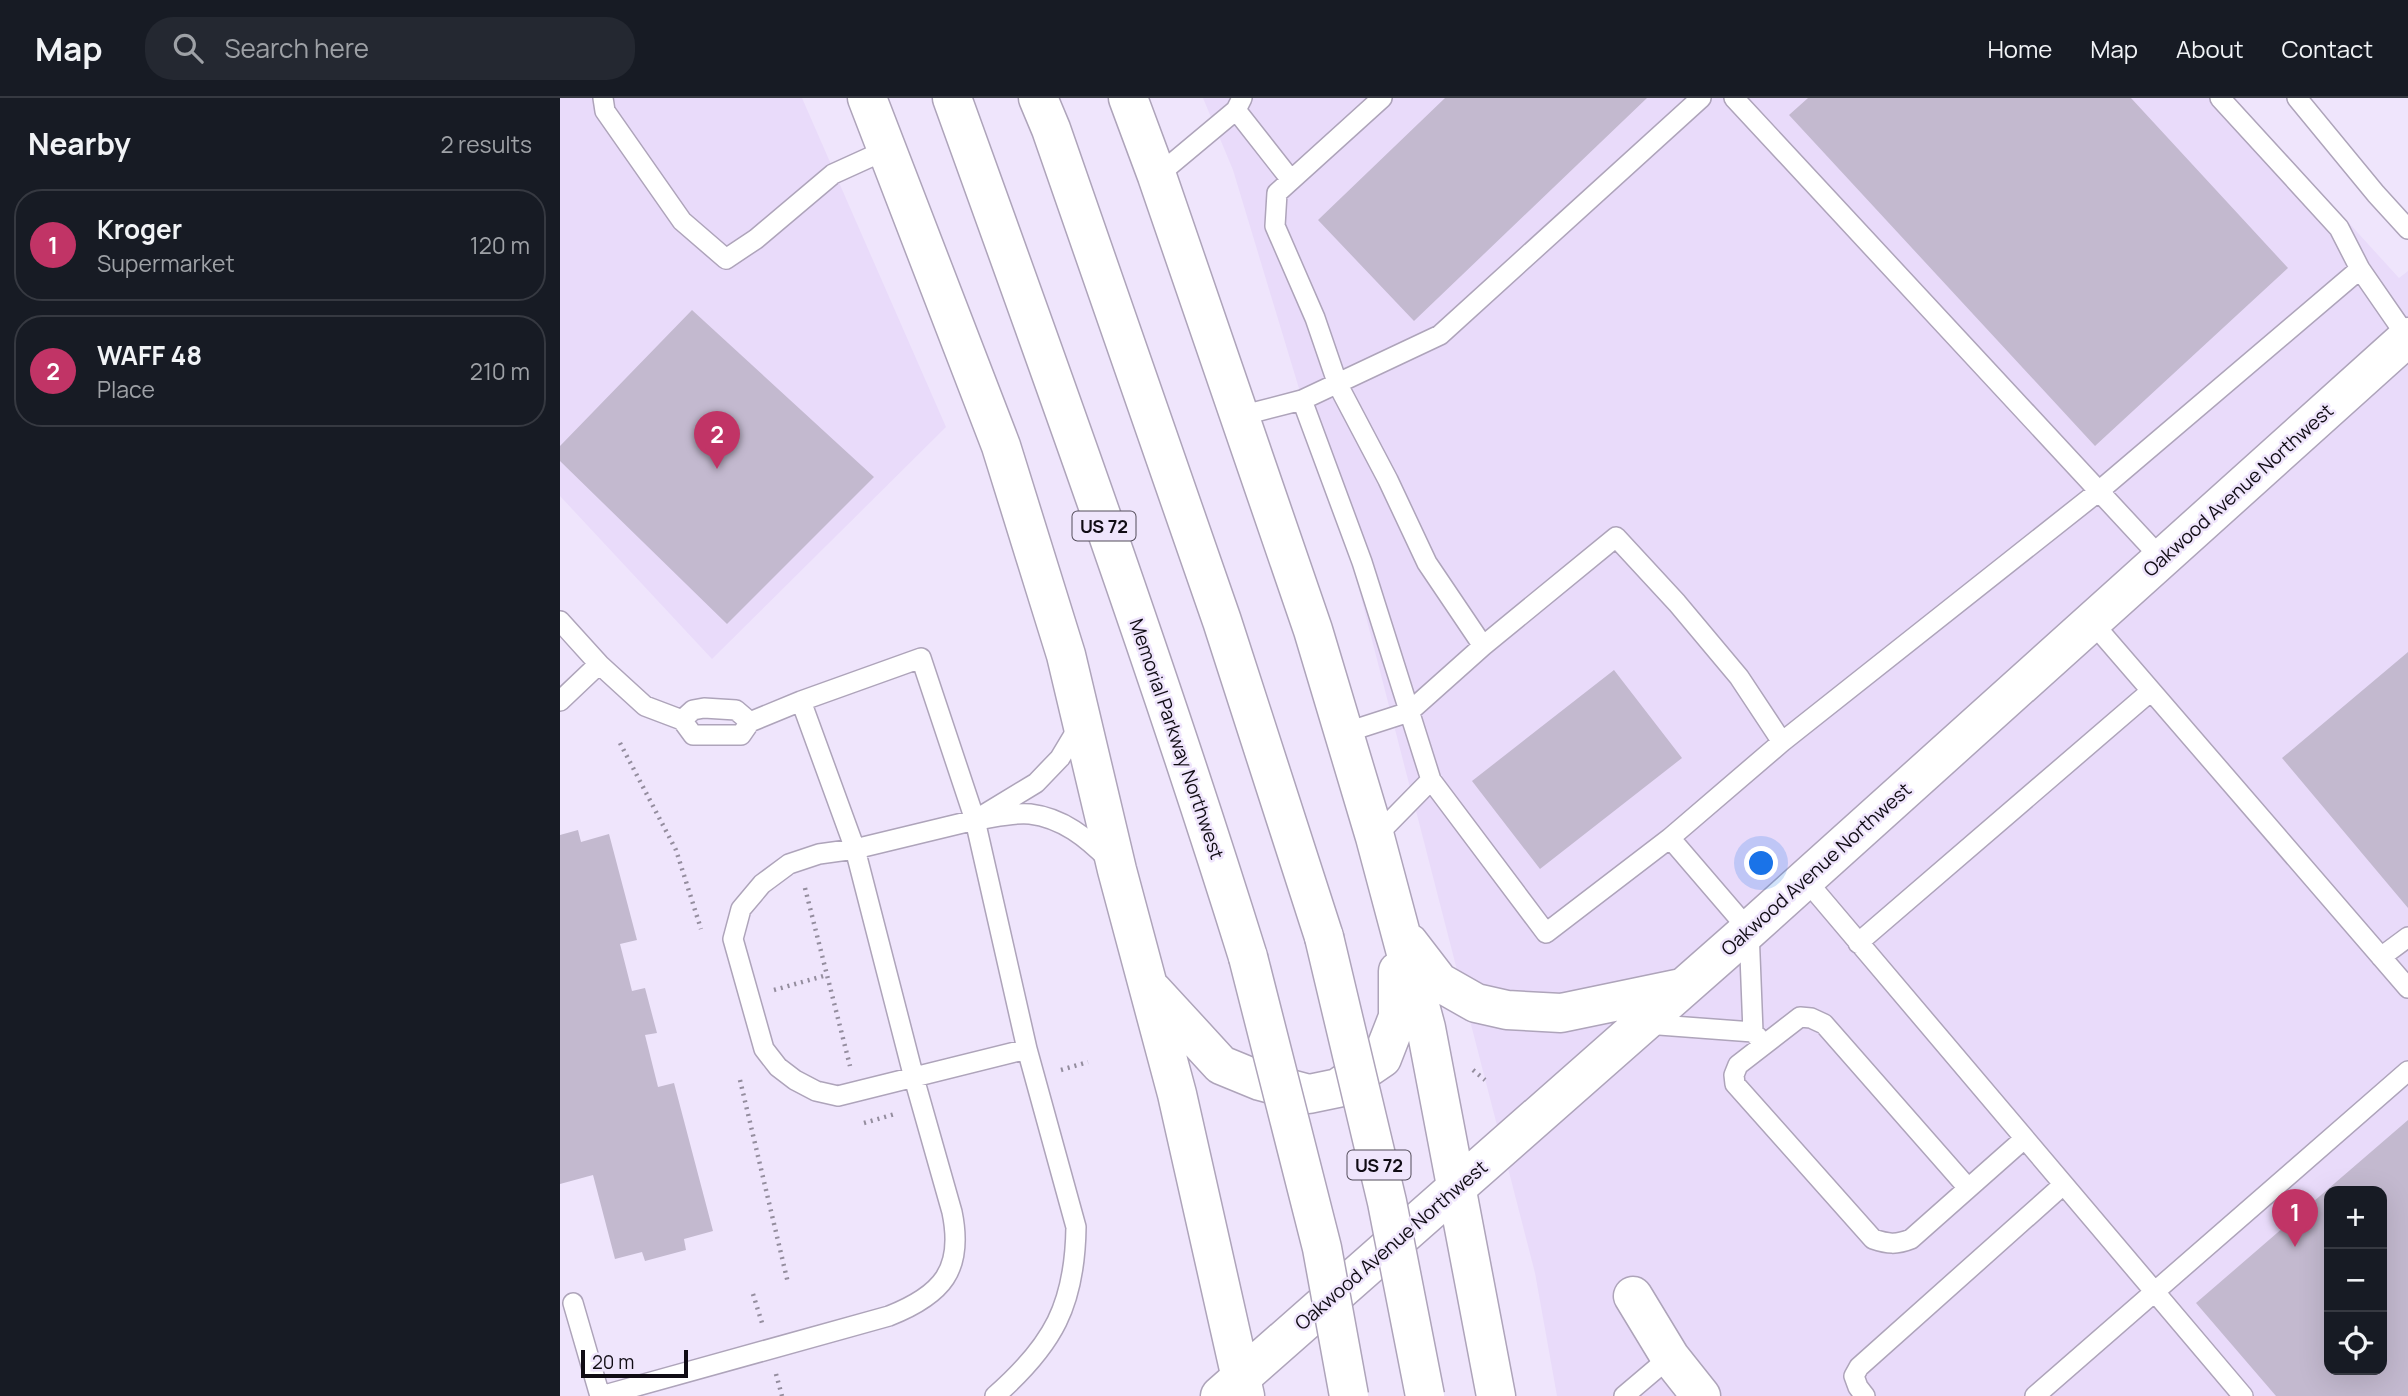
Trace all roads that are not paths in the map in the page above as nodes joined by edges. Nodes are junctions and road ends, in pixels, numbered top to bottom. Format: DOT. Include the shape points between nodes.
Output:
graph roads {
  1 [pos="603,98"];
  2 [pos="867,98"];
  3 [pos="952,98"];
  4 [pos="1038,98"];
  5 [pos="1128,98"];
  6 [pos="1382,98"];
  7 [pos="1701,98"];
  8 [pos="1734,98"];
  9 [pos="2220,98"];
  10 [pos="2297,98"];
  11 [pos="1239,104"];
  12 [pos="888,149"];
  13 [pos="1157,176"];
  14 [pos="1291,180"];
  15 [pos="2405,219"];
  16 [pos="2360,270"];
  17 [pos="2408,337"];
  18 [pos="1338,385"];
  19 [pos="1302,400"];
  20 [pos="1240,416"];
  21 [pos="2099,491"];
  22 [pos="2161,558"];
  23 [pos="560,621"];
  24 [pos="2091,621"];
  25 [pos="1483,646"];
  26 [pos="599,664"];
  27 [pos="2151,691"];
  28 [pos="560,701"];
  29 [pos="801,701"];
  30 [pos="1409,712"];
  31 [pos="682,720"];
  32 [pos="750,722"];
  33 [pos="1082,722"];
  34 [pos="1344,733"];
  35 [pos="1782,742"];
  36 [pos="1431,780"];
  37 [pos="975,820"];
  38 [pos="1375,837"];
  39 [pos="1670,838"];
  40 [pos="855,849"];
  41 [pos="1117,870"];
  42 [pos="1805,879"];
  43 [pos="1399,930"];
  44 [pos="1749,930"];
  45 [pos="2408,937"];
  46 [pos="1858,943"];
  47 [pos="2381,957"];
  48 [pos="1149,986"];
  49 [pos="1683,987"];
  50 [pos="2408,988"];
  51 [pos="1641,1024"];
  52 [pos="1758,1038"];
  53 [pos="1027,1049"];
  54 [pos="2408,1071"];
  55 [pos="914,1078"];
  56 [pos="2024,1139"];
  57 [pos="2063,1185"];
  58 [pos="1458,1187"];
  59 [pos="1968,1188"];
  60 [pos="2154,1293"];
  61 [pos="1633,1296"];
  62 [pos="573,1303"];
  63 [pos="1670,1357"];
  64 [pos="1235,1390"];
  65 [pos="600,1396"];
  66 [pos="995,1396"];
  67 [pos="1349,1396"];
  68 [pos="1425,1396"];
  69 [pos="1496,1396"];
  70 [pos="1624,1396"];
  71 [pos="1701,1396"];
  72 [pos="1865,1396"];
  73 [pos="2035,1396"];
  74 [pos="2243,1396"];
  1 -- 12 [label="lane" via="605,111 682,222 726,258 756,239 833,174"];
  2 -- 12 [label="main road"];
  3 -- 67 [label="main road, Memorial Parkway Northwest / US 72, bridge" via="1193,781 1248,957 1322,1248"];
  4 -- 68 [label="main road, US 72, bridge" via="1180,496 1324,937 1387,1202"];
  5 -- 13 [label="main road"];
  6 -- 14 [label="lane"];
  7 -- 18 [label="lane" via="1440,335"];
  8 -- 21 [label="lane"];
  9 -- 16 [label="lane" via="2339,228"];
  10 -- 15 [label="lane"];
  11 -- 13 [label="lane"];
  11 -- 14 [label="lane"];
  12 -- 33 [label="main road" via="1002,446"];
  13 -- 20 [label="main road"];
  14 -- 18 [label="lane" via="1277,193 1276,226"];
  16 -- 17 [label="lane"];
  16 -- 21 [label="lane"];
  17 -- 22 [label="main road, Oakwood Avenue Northwest"];
  18 -- 19 [label="lane"];
  18 -- 25 [label="lane" via="1427,563"];
  19 -- 20 [label="lane"];
  19 -- 30 [label="lane" via="1362,562"];
  20 -- 34 [label="main road"];
  21 -- 22 [label="lane"];
  21 -- 35 [label="lane"];
  22 -- 24 [label="main road, Oakwood Avenue Northwest"];
  23 -- 26 [label="lane"];
  24 -- 27 [label="lane"];
  24 -- 42 [label="main road, Oakwood Avenue Northwest"];
  25 -- 30 [label="lane"];
  25 -- 35 [label="lane" via="1616,537 1739,677"];
  26 -- 28 [label="lane"];
  26 -- 31 [label="lane" via="645,706"];
  27 -- 46 [label="lane"];
  27 -- 47 [label="lane"];
  29 -- 32 [label="lane"];
  29 -- 37 [label="lane" via="922,658"];
  29 -- 40 [label="lane"];
  30 -- 34 [label="lane"];
  30 -- 36 [label="lane"];
  31 -- 32 [label="lane" via="693,710 704,708 736,710"];
  31 -- 32 [label="lane" via="693,735 741,735"];
  33 -- 37 [label="lane" via="1060,758 1036,783"];
  33 -- 41 [label="main road"];
  34 -- 38 [label="main road"];
  35 -- 39 [label="lane"];
  36 -- 38 [label="lane"];
  36 -- 39 [label="lane" via="1546,933"];
  37 -- 40 [label="lane"];
  37 -- 41 [label="lane" via="1029,814 1065,824 1088,839"];
  37 -- 53 [label="lane"];
  38 -- 43 [label="main road"];
  39 -- 44 [label="lane"];
  40 -- 55 [label="lane"];
  40 -- 55 [label="lane" via="819,853 789,864 762,884 741,909 733,939 764,1049 778,1067 816,1091 838,1096"];
  41 -- 48 [label="main road"];
  42 -- 44 [label="main road, Oakwood Avenue Northwest"];
  42 -- 46 [label="lane"];
  43 -- 48 [label="main road" via="1398,1017 1382,1058 1338,1088 1309,1094 1221,1065"];
  43 -- 49 [label="main road" via="1439,982 1476,1003 1507,1010 1561,1013"];
  43 -- 58 [label="main road" via="1426,1028"];
  44 -- 49 [label="main road, Oakwood Avenue Northwest"];
  44 -- 52 [label="lane"];
  45 -- 47 [label="lane"];
  46 -- 56 [label="lane"];
  47 -- 50 [label="lane"];
  48 -- 64 [label="main road" via="1177,1094"];
  49 -- 51 [label="main road, Oakwood Avenue Northwest"];
  51 -- 52 [label="lane"];
  51 -- 58 [label="main road, Oakwood Avenue Northwest"];
  52 -- 59 [label="lane" via="1800,1017 1824,1024"];
  52 -- 59 [label="lane" via="1738,1065 1735,1084 1873,1239 1898,1244 1911,1239"];
  53 -- 55 [label="lane"];
  53 -- 66 [label="lane" via="1076,1227 1076,1253 1061,1316 1042,1349"];
  54 -- 60 [label="lane"];
  55 -- 65 [label="lane" via="956,1231 955,1253 936,1291 889,1316"];
  56 -- 57 [label="lane"];
  56 -- 59 [label="lane"];
  57 -- 60 [label="lane"];
  57 -- 72 [label="lane" via="1859,1367 1854,1376"];
  58 -- 64 [label="main road, Oakwood Avenue Northwest"];
  58 -- 69 [label="main road"];
  60 -- 73 [label="lane"];
  60 -- 74 [label="lane"];
  61 -- 63 [label="main road"];
  62 -- 65 [label="lane"];
  63 -- 70 [label="lane"];
  63 -- 71 [label="main road"];
}
